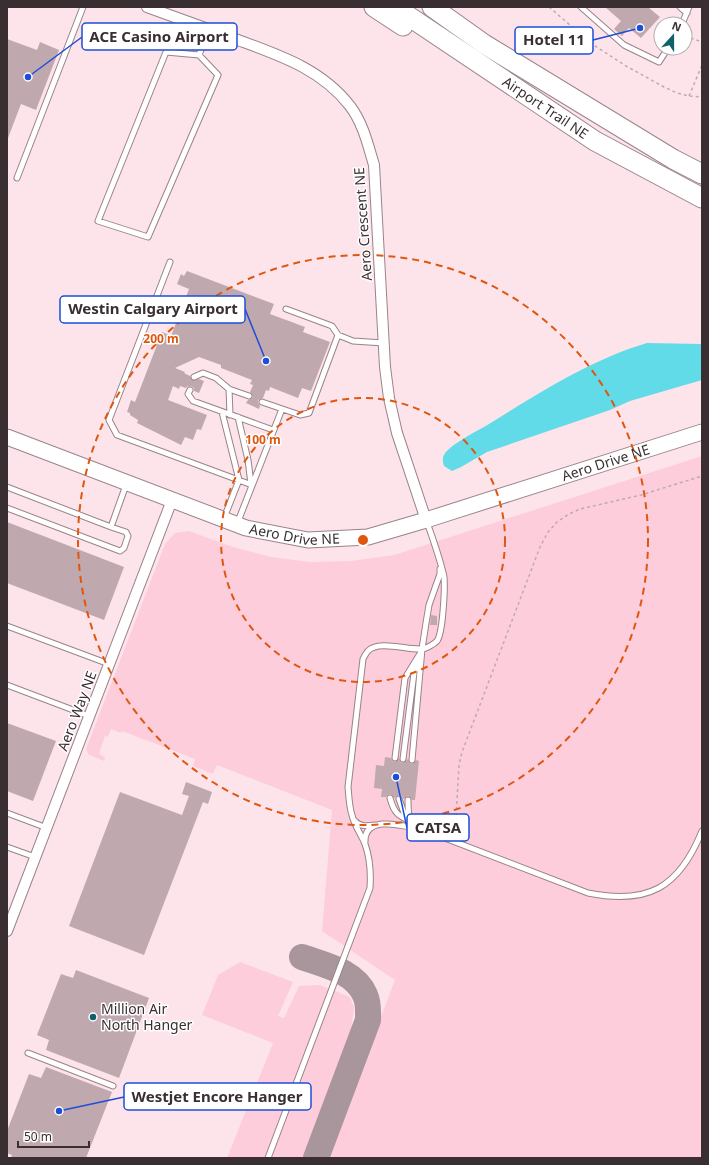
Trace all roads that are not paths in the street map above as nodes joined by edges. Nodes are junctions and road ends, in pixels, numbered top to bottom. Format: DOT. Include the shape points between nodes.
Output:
graph roads {
  1 [pos="83,7"];
  2 [pos="147,7"];
  3 [pos="374,7"];
  4 [pos="395,7"];
  5 [pos="432,7"];
  6 [pos="453,7"];
  7 [pos="581,7"];
  8 [pos="680,7"];
  9 [pos="689,7"];
  10 [pos="687,13"];
  11 [pos="686,16"];
  12 [pos="209,29"];
  13 [pos="199,55"];
  14 [pos="663,56"];
  15 [pos="595,141"];
  16 [pos="673,159"];
  17 [pos="702,174"];
  18 [pos="17,178"];
  19 [pos="702,198"];
  20 [pos="170,262"];
  21 [pos="286,309"];
  22 [pos="338,335"];
  23 [pos="384,343"];
  24 [pos="194,377"];
  25 [pos="229,389"];
  26 [pos="190,390"];
  27 [pos="249,396"];
  28 [pos="262,402"];
  29 [pos="282,409"];
  30 [pos="222,412"];
  31 [pos="230,415"];
  32 [pos="238,418"];
  33 [pos="273,430"];
  34 [pos="702,432"];
  35 [pos="7,437"];
  36 [pos="239,480"];
  37 [pos="127,483"];
  38 [pos="252,485"];
  39 [pos="7,487"];
  40 [pos="172,500"];
  41 [pos="7,508"];
  42 [pos="426,520"];
  43 [pos="230,522"];
  44 [pos="112,527"];
  45 [pos="441,564"];
  46 [pos="7,626"];
  47 [pos="422,649"];
  48 [pos="109,664"];
  49 [pos="7,685"];
  50 [pos="89,716"];
  51 [pos="395,758"];
  52 [pos="403,759"];
  53 [pos="412,760"];
  54 [pos="390,798"];
  55 [pos="399,799"];
  56 [pos="408,800"];
  57 [pos="7,813"];
  58 [pos="352,817"];
  59 [pos="412,821"];
  60 [pos="376,825"];
  61 [pos="46,828"];
  62 [pos="424,830"];
  63 [pos="702,831"];
  64 [pos="365,845"];
  65 [pos="7,847"];
  66 [pos="35,857"];
  67 [pos="7,931"];
  68 [pos="28,1053"];
  69 [pos="113,1086"];
  70 [pos="268,1158"];
  1 -- 18 [label="lane"];
  2 -- 12 [label="street, Aero Crescent NE"];
  3 -- 15 [label="highway" via="482,76"];
  4 -- 15 [label="highway, Airport Trail NE"];
  5 -- 16 [label="highway, Airport Trail NE" via="484,44"];
  6 -- 16 [label="highway" via="511,51"];
  7 -- 14 [label="lane" via="624,45 659,62"];
  8 -- 10 [label="lane"];
  9 -- 10 [label="lane"];
  10 -- 11 [label="lane"];
  12 -- 13 [label="lane"];
  12 -- 23 [label="street, Aero Crescent NE" via="303,66 331,85 351,107 366,135 374,165"];
  13 -- 13 [label="lane" via="166,52 98,221 148,236 218,75"];
  15 -- 19 [label="highway, Airport Trail NE"];
  16 -- 17 [label="highway, Airport Trail NE"];
  20 -- 36 [label="lane" via="109,420 117,434"];
  21 -- 22 [label="lane" via="332,326"];
  22 -- 23 [label="lane" via="353,341"];
  22 -- 29 [label="lane" via="309,413 300,415"];
  23 -- 42 [label="street, Aero Crescent NE" via="389,398 397,433"];
  24 -- 25 [label="lane" via="203,373 216,378"];
  25 -- 27 [label="lane"];
  25 -- 31 [label="lane"];
  26 -- 30 [label="lane" via="188,394 193,401"];
  28 -- 29 [label="lane"];
  29 -- 33 [label="lane"];
  30 -- 31 [label="lane"];
  30 -- 36 [label="lane"];
  31 -- 32 [label="lane"];
  32 -- 33 [label="lane"];
  32 -- 38 [label="lane"];
  33 -- 38 [label="lane"];
  34 -- 42 [label="street, Aero Drive NE"];
  35 -- 37 [label="street, Aero Drive NE"];
  36 -- 38 [label="lane"];
  36 -- 43 [label="lane"];
  37 -- 40 [label="street, Aero Drive NE"];
  37 -- 44 [label="lane"];
  38 -- 43 [label="lane"];
  39 -- 44 [label="lane"];
  40 -- 43 [label="street, Aero Drive NE"];
  40 -- 48 [label="street, Aero Way NE"];
  41 -- 44 [label="lane" via="120,551 124,548 128,536 126,532"];
  42 -- 43 [label="street, Aero Drive NE" via="368,537 308,540 246,528"];
  42 -- 45 [label="lane"];
  45 -- 47 [label="lane" via="429,605"];
  45 -- 47 [label="lane" via="444,607 440,634 437,641"];
  46 -- 48 [label="lane"];
  47 -- 51 [label="lane" via="405,678"];
  47 -- 52 [label="lane" via="414,673"];
  47 -- 53 [label="lane"];
  47 -- 58 [label="lane" via="374,647 367,651 363,659 348,787"];
  48 -- 50 [label="street, Aero Way NE"];
  49 -- 50 [label="lane"];
  50 -- 61 [label="street, Aero Way NE"];
  54 -- 59 [label="lane" via="393,809 400,817"];
  55 -- 59 [label="lane" via="404,813"];
  56 -- 59 [label="lane" via="408,814"];
  57 -- 61 [label="lane"];
  58 -- 60 [label="lane" via="358,824"];
  58 -- 64 [label="lane"];
  59 -- 62 [label="lane"];
  60 -- 62 [label="lane" via="387,823"];
  60 -- 64 [label="lane" via="365,837"];
  61 -- 66 [label="street, Aero Way NE"];
  62 -- 63 [label="lane" via="588,893 608,897 650,893 667,882 684,866"];
  64 -- 70 [label="lane" via="371,874 370,888"];
  65 -- 66 [label="lane"];
  66 -- 67 [label="street, Aero Way NE"];
  68 -- 69 [label="lane"];
}
